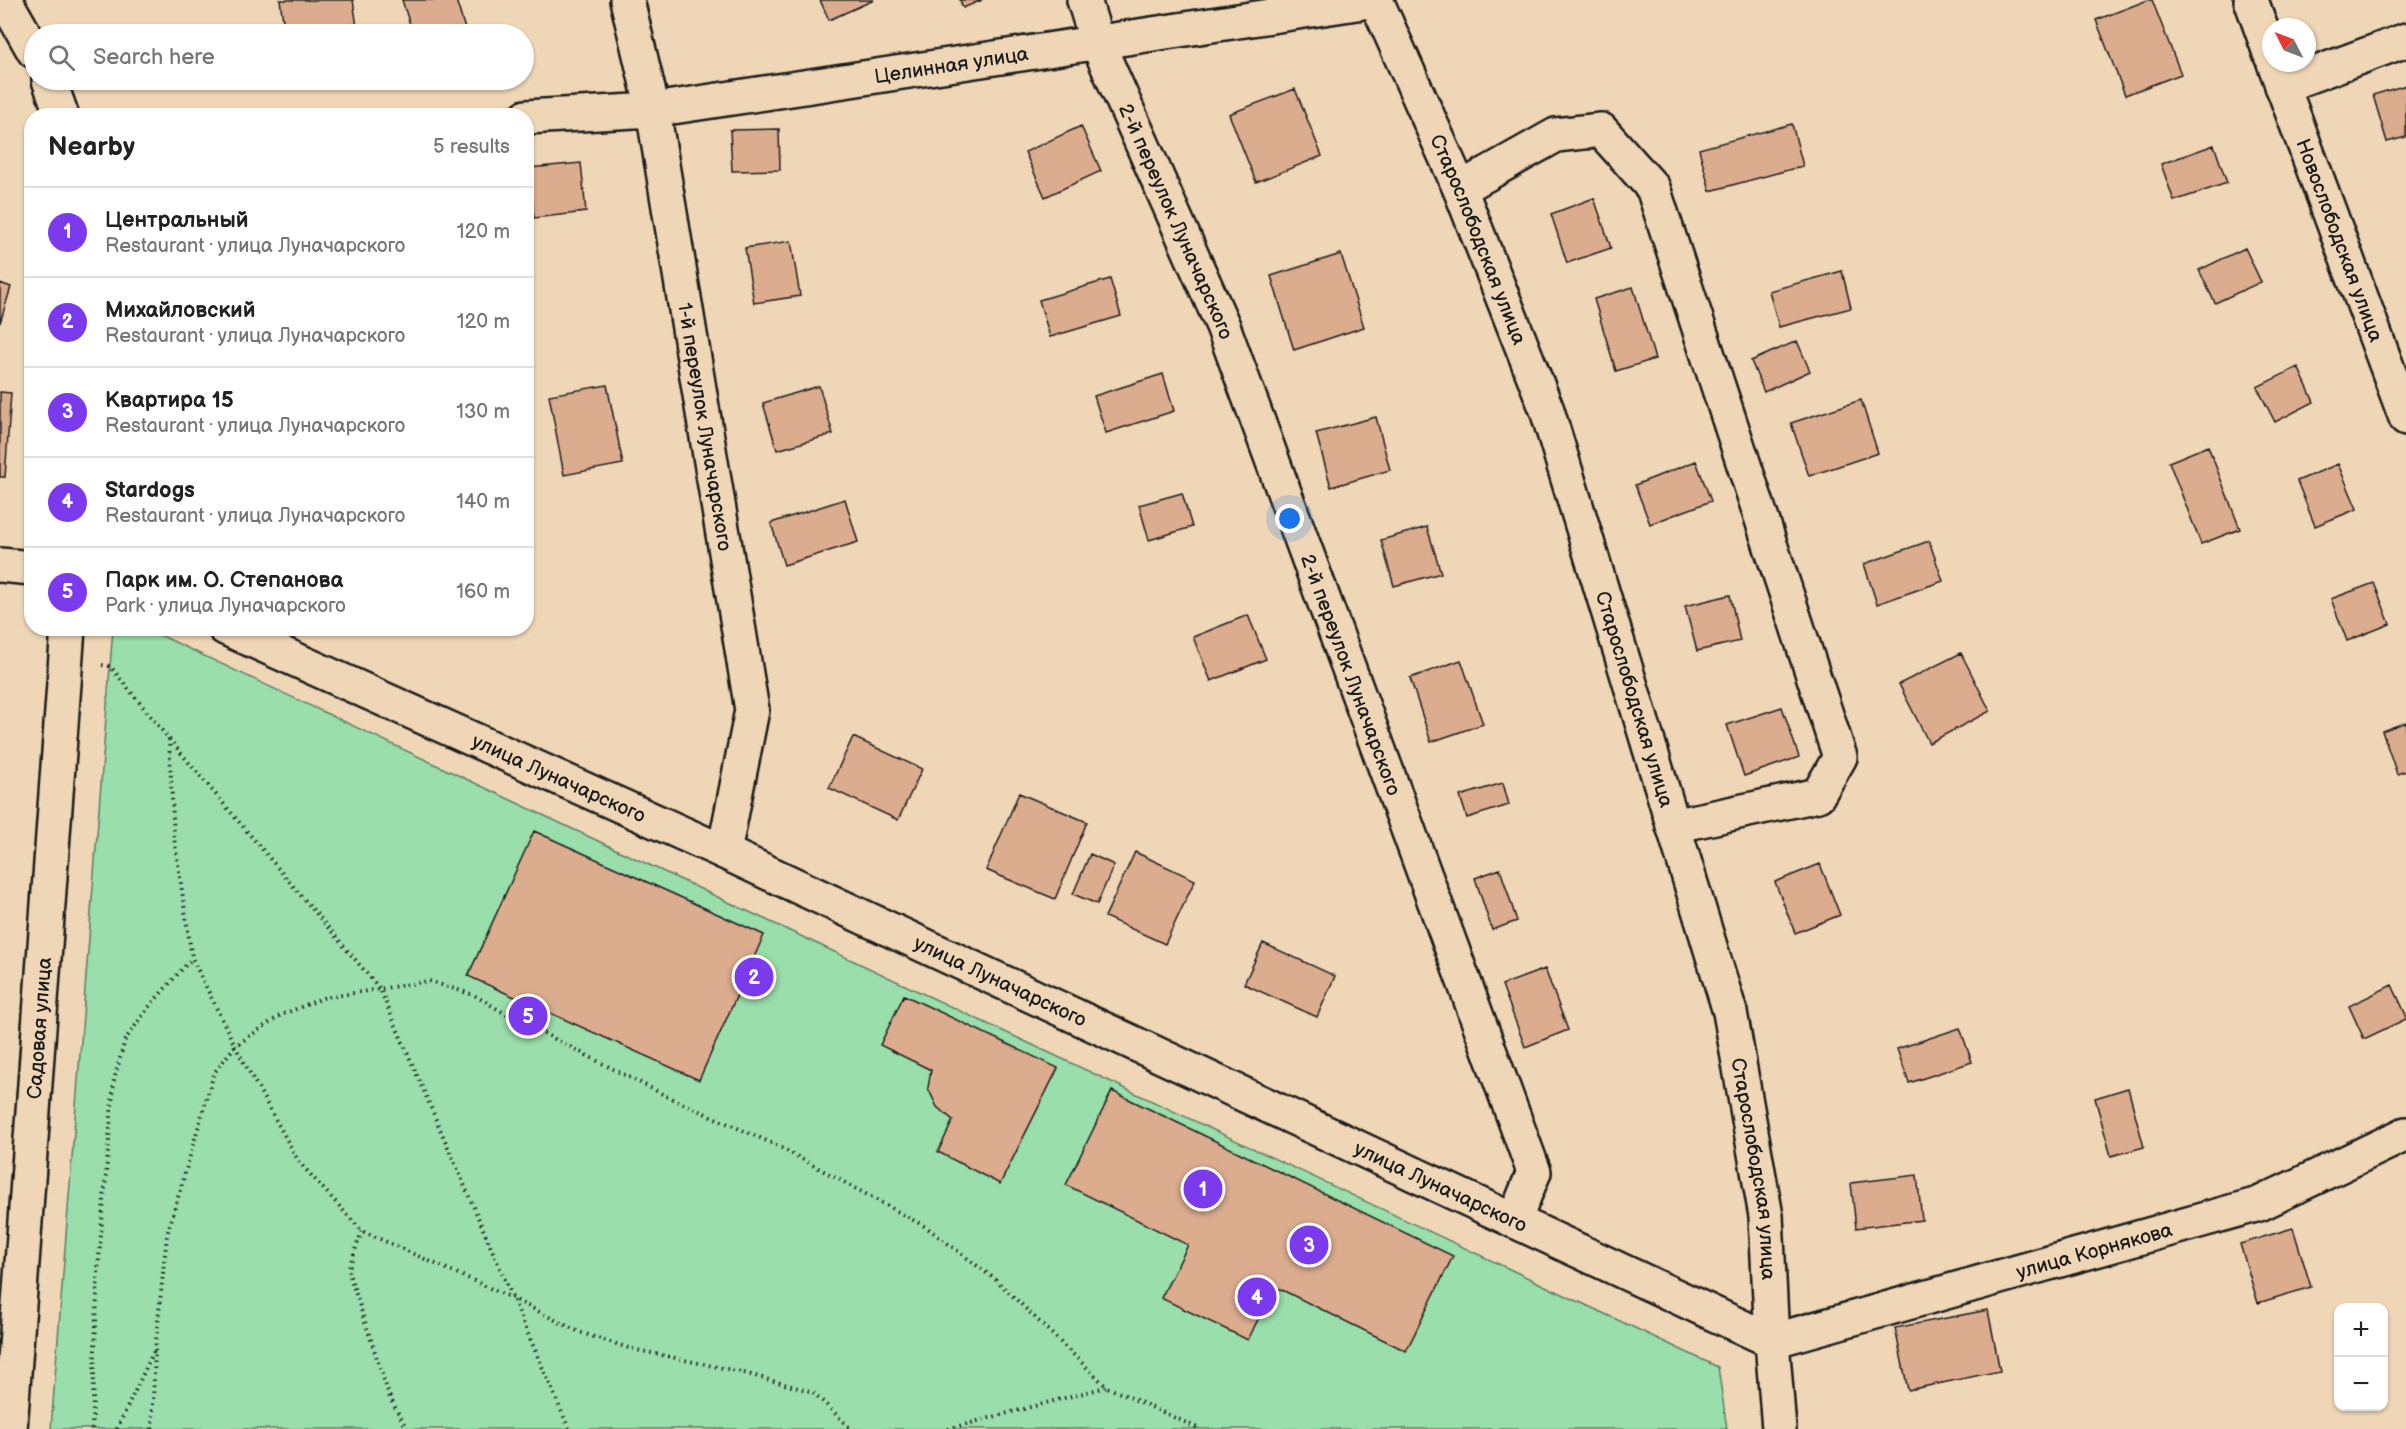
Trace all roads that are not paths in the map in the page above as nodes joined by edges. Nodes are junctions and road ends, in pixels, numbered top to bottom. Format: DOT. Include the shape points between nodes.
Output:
graph roads {
  1 [pos="5,0"];
  2 [pos="627,0"];
  3 [pos="1084,0"];
  4 [pos="1376,0"];
  5 [pos="2251,0"];
  6 [pos="2262,31"];
  7 [pos="24,33"];
  8 [pos="2406,40"];
  9 [pos="1097,42"];
  10 [pos="2278,75"];
  11 [pos="53,90"];
  12 [pos="59,108"];
  13 [pos="653,110"];
  14 [pos="534,117"];
  15 [pos="1460,189"];
  16 [pos="2406,418"];
  17 [pos="0,565"];
  18 [pos="24,567"];
  19 [pos="67,636"];
  20 [pos="243,636"];
  21 [pos="1673,826"];
  22 [pos="724,852"];
  23 [pos="2406,1134"];
  24 [pos="1514,1221"];
  25 [pos="1772,1341"];
  26 [pos="10,1429"];
  27 [pos="1779,1429"];
  1 -- 7 [label="street"];
  2 -- 13 [label="street, 1-й переулок Луначарского"];
  3 -- 9 [label="street, 2-й переулок Луначарского"];
  4 -- 9 [label="street, Целинная улица"];
  4 -- 15 [label="street, Старослободская улица"];
  5 -- 6 [label="street"];
  8 -- 10 [label="street"];
  9 -- 13 [label="street, Целинная улица"];
  9 -- 24 [label="street, 2-й переулок Луначарского" via="1223,326 1534,1172"];
  10 -- 16 [label="street, Новослободская улица"];
  11 -- 12 [label="street"];
  13 -- 14 [label="street, Целинная улица"];
  13 -- 22 [label="street, 1-й переулок Луначарского" via="752,711"];
  15 -- 21 [label="street, Старослободская улица" via="1547,410"];
  15 -- 21 [label="street" via="1556,135 1601,130 1653,188 1840,757 1818,795"];
  17 -- 18 [label="street"];
  19 -- 26 [label="street, Садовая улица"];
  20 -- 22 [label="street, улица Луначарского"];
  21 -- 25 [label="street, Старослободская улица" via="1730,1012 1766,1216"];
  22 -- 24 [label="street, улица Луначарского"];
  23 -- 25 [label="street, улица Корнякова" via="2259,1204"];
  24 -- 25 [label="street, улица Луначарского"];
  25 -- 27 [label="street, Старослободская улица"];
}
